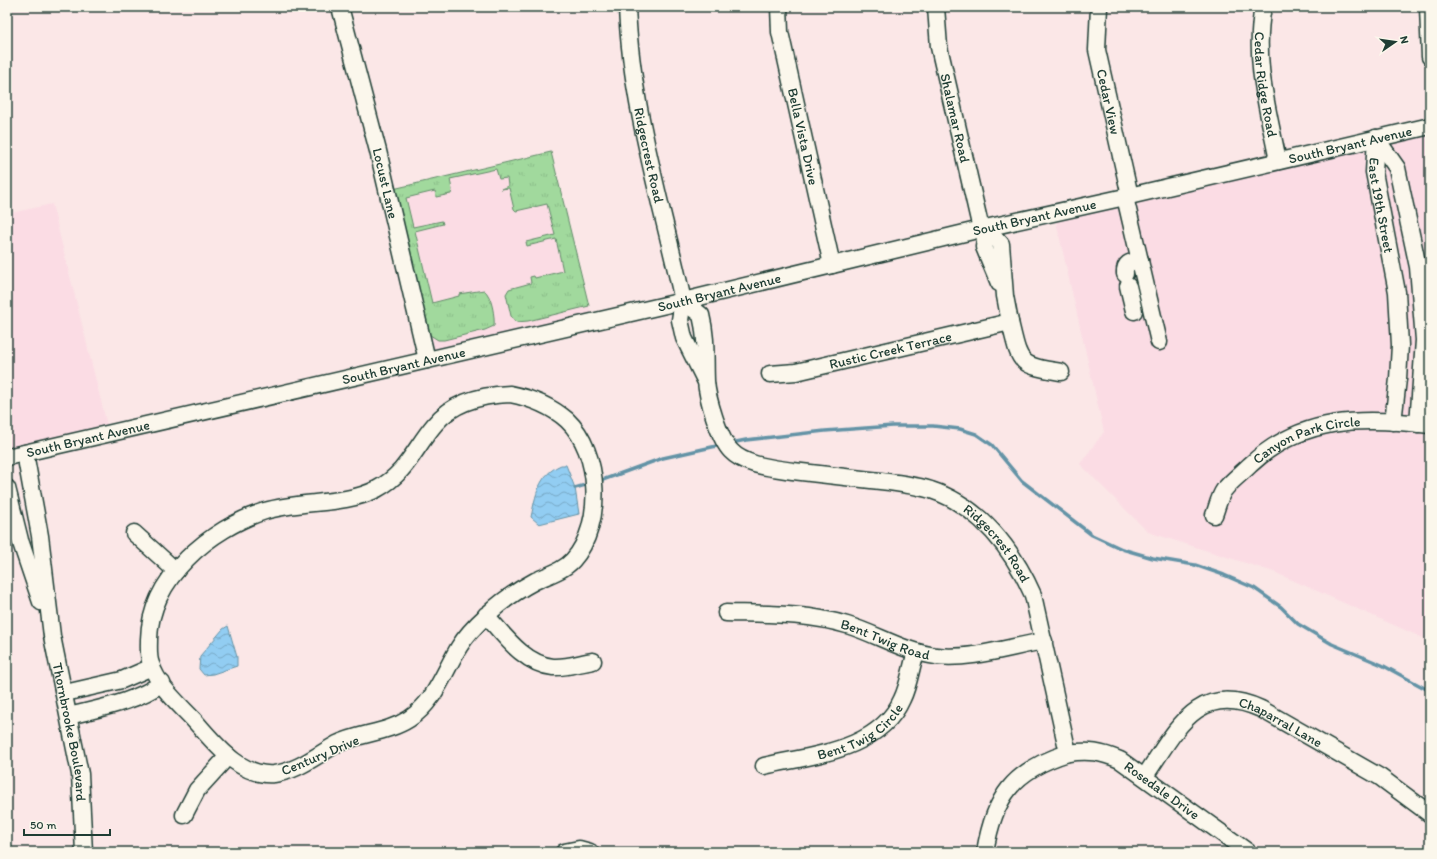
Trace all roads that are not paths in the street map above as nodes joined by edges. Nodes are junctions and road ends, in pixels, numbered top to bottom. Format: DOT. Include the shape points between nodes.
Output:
graph roads {
  1 [pos="340,7"];
  2 [pos="627,7"];
  3 [pos="779,7"];
  4 [pos="936,7"];
  5 [pos="1099,7"];
  6 [pos="1263,7"];
  7 [pos="1428,7"];
  8 [pos="1430,57"];
  9 [pos="1430,126"];
  10 [pos="1376,138"];
  11 [pos="1278,161"];
  12 [pos="1128,196"];
  13 [pos="984,228"];
  14 [pos="1140,260"];
  15 [pos="832,265"];
  16 [pos="683,301"];
  17 [pos="1134,311"];
  18 [pos="1010,322"];
  19 [pos="1159,342"];
  20 [pos="427,360"];
  21 [pos="1061,372"];
  22 [pos="770,374"];
  23 [pos="706,383"];
  24 [pos="1393,422"];
  25 [pos="1424,425"];
  26 [pos="25,453"];
  27 [pos="7,457"];
  28 [pos="7,488"];
  29 [pos="1214,515"];
  30 [pos="134,533"];
  31 [pos="176,571"];
  32 [pos="726,613"];
  33 [pos="486,615"];
  34 [pos="52,636"];
  35 [pos="1044,641"];
  36 [pos="916,652"];
  37 [pos="593,661"];
  38 [pos="152,668"];
  39 [pos="162,683"];
  40 [pos="65,693"];
  41 [pos="69,716"];
  42 [pos="1068,753"];
  43 [pos="228,756"];
  44 [pos="764,766"];
  45 [pos="1145,776"];
  46 [pos="184,814"];
  47 [pos="1430,814"];
  48 [pos="84,852"];
  49 [pos="564,852"];
  50 [pos="590,852"];
  51 [pos="984,852"];
  52 [pos="1248,852"];
  1 -- 20 [label="street, Locust Lane" via="378,151"];
  2 -- 16 [label="street, Ridgecrest Road" via="635,90"];
  3 -- 15 [label="street, Bella Vista Drive" via="780,32"];
  4 -- 13 [label="street, Shalamar Road" via="939,47"];
  5 -- 12 [label="street, Cedar View" via="1097,50"];
  6 -- 11 [label="street, Cedar Ridge Road" via="1259,63"];
  7 -- 8 [label="street"];
  9 -- 10 [label="street, South Bryant Avenue"];
  10 -- 11 [label="street, South Bryant Avenue"];
  10 -- 24 [label="street, East 19th Street" via="1374,172 1397,292 1399,351"];
  10 -- 25 [label="street, East 19th Street" via="1398,168 1418,267 1424,340"];
  11 -- 12 [label="street, South Bryant Avenue"];
  12 -- 13 [label="street, South Bryant Avenue"];
  12 -- 14 [label="street, Cedar View"];
  13 -- 15 [label="street, South Bryant Avenue"];
  13 -- 18 [label="street" via="984,247 1005,296"];
  14 -- 17 [label="street" via="1124,267"];
  14 -- 19 [label="street, Cedar View"];
  15 -- 16 [label="street, South Bryant Avenue"];
  16 -- 20 [label="street, South Bryant Avenue"];
  16 -- 23 [label="street, Ridgecrest Road" via="680,320 684,338"];
  16 -- 23 [label="street, Ridgecrest Road" via="701,315 707,346"];
  18 -- 21 [label="street" via="1022,360 1032,368"];
  18 -- 22 [label="street, Rustic Creek Terrace" via="796,372"];
  20 -- 26 [label="street, South Bryant Avenue"];
  23 -- 35 [label="street, Ridgecrest Road" via="719,432 731,451 750,463 913,485 946,497 978,518 993,530 1013,555 1024,575 1033,595"];
  24 -- 25 [label="street, Canyon Park Circle"];
  24 -- 29 [label="street, Canyon Park Circle" via="1333,422 1291,435 1264,452 1223,491"];
  26 -- 27 [label="street, South Bryant Avenue"];
  26 -- 34 [label="street, Thornbrooke Boulevard" via="40,536"];
  28 -- 34 [label="street, Thornbrooke Boulevard" via="20,540"];
  30 -- 31 [label="street"];
  31 -- 33 [label="street, Century Drive" via="214,536 247,518 284,506 360,496 380,487 408,464 441,417 470,401 510,394 526,397 553,410 567,420 582,441 596,496 594,516 588,536 573,559 563,568 512,594"];
  31 -- 38 [label="street, Century Drive" via="158,599 151,621 149,644"];
  32 -- 36 [label="street, Bent Twig Road" via="806,615 826,619 863,630"];
  33 -- 37 [label="street" via="513,645 538,663 555,667"];
  33 -- 43 [label="street, Century Drive" via="460,645 428,702 409,719 381,731 348,739 306,763 273,774 251,770"];
  34 -- 40 [label="street, Thornbrooke Boulevard"];
  35 -- 36 [label="street, Bent Twig Road" via="963,656 935,656"];
  35 -- 42 [label="street, Ridgecrest Road"];
  36 -- 44 [label="street, Bent Twig Circle" via="902,700 885,722 874,731 848,746"];
  38 -- 39 [label="street, Century Drive"];
  38 -- 40 [label="street" via="122,680"];
  39 -- 41 [label="street" via="128,700"];
  39 -- 43 [label="street, Century Drive"];
  40 -- 41 [label="street, Thornbrooke Boulevard"];
  41 -- 48 [label="street, Thornbrooke Boulevard" via="80,774"];
  42 -- 45 [label="street, Rosedale Drive" via="1102,752"];
  42 -- 51 [label="street" via="1050,758 1024,773 1011,786 997,806"];
  43 -- 46 [label="street" via="197,790"];
  45 -- 47 [label="street, Chaparral Lane" via="1188,716 1205,705 1231,700 1248,703 1268,712 1380,777"];
  45 -- 52 [label="street, Rosedale Drive"];
  49 -- 50 [label="street" via="579,849"];
}
